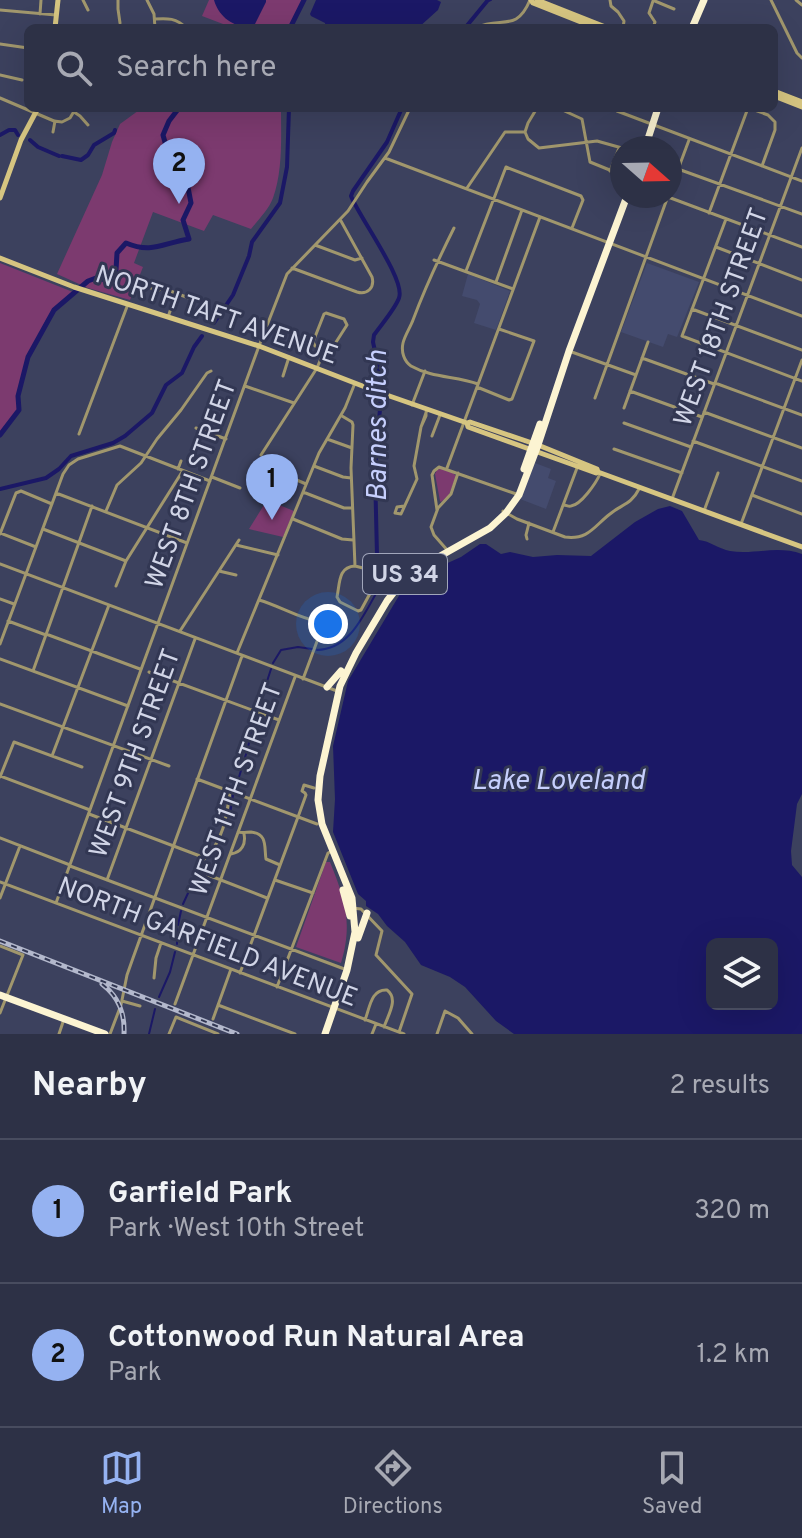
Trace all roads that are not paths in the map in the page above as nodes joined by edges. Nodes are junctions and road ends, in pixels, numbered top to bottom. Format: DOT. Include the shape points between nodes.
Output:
graph roads {
  1 [pos="41,0"];
  2 [pos="58,0"];
  3 [pos="83,0"];
  4 [pos="118,0"];
  5 [pos="147,0"];
  6 [pos="533,0"];
  7 [pos="610,0"];
  8 [pos="652,0"];
  9 [pos="704,0"];
  10 [pos="771,0"];
  11 [pos="796,0"];
  12 [pos="802,5"];
  13 [pos="674,9"];
  14 [pos="0,10"];
  15 [pos="88,10"];
  16 [pos="40,14"];
  17 [pos="56,15"];
  18 [pos="155,19"];
  19 [pos="120,23"];
  20 [pos="55,24"];
  21 [pos="155,24"];
  22 [pos="183,24"];
  23 [pos="488,24"];
  24 [pos="586,24"];
  25 [pos="597,24"];
  26 [pos="624,24"];
  27 [pos="654,24"];
  28 [pos="694,24"];
  29 [pos="0,44"];
  30 [pos="24,47"];
  31 [pos="802,58"];
  32 [pos="0,75"];
  33 [pos="22,80"];
  34 [pos="778,95"];
  35 [pos="0,98"];
  36 [pos="802,104"];
  37 [pos="24,106"];
  38 [pos="36,112"];
  39 [pos="40,112"];
  40 [pos="73,112"];
  41 [pos="77,112"];
  42 [pos="408,112"];
  43 [pos="535,112"];
  44 [pos="567,112"];
  45 [pos="619,112"];
  46 [pos="660,112"];
  47 [pos="747,112"];
  48 [pos="760,112"];
  49 [pos="55,121"];
  50 [pos="88,125"];
  51 [pos="654,126"];
  52 [pos="53,132"];
  53 [pos="525,132"];
  54 [pos="650,136"];
  55 [pos="689,140"];
  56 [pos="586,142"];
  57 [pos="610,144"];
  58 [pos="802,148"];
  59 [pos="731,155"];
  60 [pos="385,158"];
  61 [pos="682,158"];
  62 [pos="762,166"];
  63 [pos="682,170"];
  64 [pos="610,171"];
  65 [pos="791,177"];
  66 [pos="802,181"];
  67 [pos="720,184"];
  68 [pos="466,189"];
  69 [pos="0,198"];
  70 [pos="493,199"];
  71 [pos="682,201"];
  72 [pos="780,206"];
  73 [pos="623,208"];
  74 [pos="664,208"];
  75 [pos="522,210"];
  76 [pos="709,213"];
  77 [pos="802,214"];
  78 [pos="540,217"];
  79 [pos="726,219"];
  80 [pos="340,220"];
  81 [pos="454,228"];
  82 [pos="572,228"];
  83 [pos="770,235"];
  84 [pos="610,244"];
  85 [pos="315,245"];
  86 [pos="716,247"];
  87 [pos="802,247"];
  88 [pos="0,258"];
  89 [pos="362,258"];
  90 [pos="646,258"];
  91 [pos="436,260"];
  92 [pos="759,263"];
  93 [pos="292,268"];
  94 [pos="466,271"];
  95 [pos="704,280"];
  96 [pos="802,280"];
  97 [pos="496,282"];
  98 [pos="161,288"];
  99 [pos="513,289"];
  100 [pos="176,294"];
  101 [pos="747,295"];
  102 [pos="194,300"];
  103 [pos="128,304"];
  104 [pos="692,309"];
  105 [pos="802,316"];
  106 [pos="168,317"];
  107 [pos="736,326"];
  108 [pos="499,329"];
  109 [pos="648,342"];
  110 [pos="259,346"];
  111 [pos="802,350"];
  112 [pos="324,351"];
  113 [pos="569,351"];
  114 [pos="726,353"];
  115 [pos="289,357"];
  116 [pos="642,358"];
  117 [pos="802,360"];
  118 [pos="607,364"];
  119 [pos="317,368"];
  120 [pos="211,371"];
  121 [pos="425,371"];
  122 [pos="636,375"];
  123 [pos="283,376"];
  124 [pos="795,378"];
  125 [pos="802,381"];
  126 [pos="355,383"];
  127 [pos="715,384"];
  128 [pos="245,386"];
  129 [pos="477,386"];
  130 [pos="630,391"];
  131 [pos="595,398"];
  132 [pos="294,403"];
  133 [pos="412,405"];
  134 [pos="624,408"];
  135 [pos="784,408"];
  136 [pos="426,411"];
  137 [pos="704,412"];
  138 [pos="341,415"];
  139 [pos="440,415"];
  140 [pos="802,415"];
  141 [pos="702,418"];
  142 [pos="465,423"];
  143 [pos="624,423"];
  144 [pos="196,428"];
  145 [pos="79,434"];
  146 [pos="432,436"];
  147 [pos="773,437"];
  148 [pos="226,439"];
  149 [pos="327,439"];
  150 [pos="693,441"];
  151 [pos="535,447"];
  152 [pos="691,447"];
  153 [pos="352,448"];
  154 [pos="802,448"];
  155 [pos="614,449"];
  156 [pos="261,455"];
  157 [pos="146,457"];
  158 [pos="181,461"];
  159 [pos="314,466"];
  160 [pos="762,466"];
  161 [pos="577,467"];
  162 [pos="447,468"];
  163 [pos="180,470"];
  164 [pos="600,472"];
  165 [pos="458,473"];
  166 [pos="682,473"];
  167 [pos="718,473"];
  168 [pos="285,475"];
  169 [pos="351,478"];
  170 [pos="211,479"];
  171 [pos="802,481"];
  172 [pos="306,484"];
  173 [pos="240,488"];
  174 [pos="639,488"];
  175 [pos="303,492"];
  176 [pos="56,493"];
  177 [pos="516,494"];
  178 [pos="752,495"];
  179 [pos="672,499"];
  180 [pos="52,504"];
  181 [pos="564,505"];
  182 [pos="92,506"];
  183 [pos="404,506"];
  184 [pos="352,508"];
  185 [pos="437,510"];
  186 [pos="106,511"];
  187 [pos="704,511"];
  188 [pos="504,512"];
  189 [pos="802,514"];
  190 [pos="292,519"];
  191 [pos="529,523"];
  192 [pos="741,524"];
  193 [pos="146,527"];
  194 [pos="42,529"];
  195 [pos="553,532"];
  196 [pos="0,533"];
  197 [pos="527,539"];
  198 [pos="353,540"];
  199 [pos="79,543"];
  200 [pos="188,544"];
  201 [pos="36,547"];
  202 [pos="802,547"];
  203 [pos="448,550"];
  204 [pos="278,555"];
  205 [pos="126,561"];
  206 [pos="0,564"];
  207 [pos="355,566"];
  208 [pos="219,571"];
  209 [pos="26,573"];
  210 [pos="236,575"];
  211 [pos="116,586"];
  212 [pos="63,588"];
  213 [pos="0,599"];
  214 [pos="259,600"];
  215 [pos="14,604"];
  216 [pos="109,605"];
  217 [pos="8,621"];
  218 [pos="158,624"];
  219 [pos="322,628"];
  220 [pos="179,632"];
  221 [pos="335,632"];
  222 [pos="46,634"];
  223 [pos="196,639"];
  224 [pos="0,643"];
  225 [pos="92,651"];
  226 [pos="240,655"];
  227 [pos="0,659"];
  228 [pos="142,669"];
  229 [pos="33,671"];
  230 [pos="149,672"];
  231 [pos="295,676"];
  232 [pos="303,679"];
  233 [pos="178,683"];
  234 [pos="78,688"];
  235 [pos="334,690"];
  236 [pos="226,701"];
  237 [pos="0,704"];
  238 [pos="128,706"];
  239 [pos="279,720"];
  240 [pos="63,727"];
  241 [pos="113,746"];
  242 [pos="52,756"];
  243 [pos="150,760"];
  244 [pos="169,766"];
  245 [pos="82,767"];
  246 [pos="0,776"];
  247 [pos="197,779"];
  248 [pos="230,791"];
  249 [pos="316,792"];
  250 [pos="250,799"];
  251 [pos="89,812"];
  252 [pos="298,817"];
  253 [pos="317,824"];
  254 [pos="126,827"];
  255 [pos="238,832"];
  256 [pos="244,834"];
  257 [pos="0,838"];
  258 [pos="20,846"];
  259 [pos="174,846"];
  260 [pos="330,852"];
  261 [pos="230,854"];
  262 [pos="203,860"];
  263 [pos="328,862"];
  264 [pos="70,865"];
  265 [pos="280,865"];
  266 [pos="107,880"];
  267 [pos="221,880"];
  268 [pos="275,880"];
  269 [pos="0,882"];
  270 [pos="5,884"];
  271 [pos="313,893"];
  272 [pos="0,898"];
  273 [pos="155,898"];
  274 [pos="268,898"];
  275 [pos="56,903"];
  276 [pos="357,910"];
  277 [pos="207,918"];
  278 [pos="254,934"];
  279 [pos="141,935"];
  280 [pos="161,943"];
  281 [pos="0,946"];
  282 [pos="292,948"];
  283 [pos="352,951"];
  284 [pos="193,955"];
  285 [pos="231,969"];
  286 [pos="344,969"];
  287 [pos="240,973"];
  288 [pos="154,978"];
  289 [pos="277,987"];
  290 [pos="3,996"];
  291 [pos="122,1001"];
  292 [pos="175,1004"];
  293 [pos="218,1005"];
  294 [pos="140,1006"];
  295 [pos="331,1007"];
  296 [pos="0,1013"];
  297 [pos="64,1019"];
  298 [pos="213,1019"];
  299 [pos="365,1020"];
  300 [pos="376,1024"];
  301 [pos="384,1027"];
  302 [pos="215,1033"];
  303 [pos="401,1033"];
  304 [pos="59,1034"];
  305 [pos="108,1034"];
  306 [pos="169,1034"];
  307 [pos="295,1034"];
  308 [pos="323,1034"];
  309 [pos="372,1034"];
  310 [pos="437,1034"];
  311 [pos="472,1034"];
  1 -- 16 [label="street"];
  2 -- 17 [label="main road"];
  3 -- 15 [label="street"];
  4 -- 19 [label="street"];
  5 -- 18 [label="street"];
  6 -- 23 [label="street" via="518,19"];
  6 -- 24 [label="main road"];
  6 -- 25 [label="main road"];
  7 -- 26 [label="street"];
  8 -- 13 [label="street"];
  8 -- 27 [label="street" via="649,13"];
  9 -- 28 [label="highway"];
  10 -- 31 [label="street"];
  11 -- 12 [label="street"];
  14 -- 16 [label="street"];
  16 -- 17 [label="street"];
  17 -- 20 [label="main road"];
  18 -- 21 [label="street"];
  18 -- 22 [label="street"];
  29 -- 30 [label="street"];
  32 -- 33 [label="street"];
  34 -- 36 [label="main road"];
  35 -- 37 [label="street"];
  38 -- 69 [label="main road"];
  39 -- 49 [label="street"];
  40 -- 49 [label="street"];
  41 -- 50 [label="street"];
  42 -- 60 [label="street, WEST 8TH STREET"];
  43 -- 53 [label="street"];
  44 -- 56 [label="street" via="582,119"];
  45 -- 51 [label="street"];
  46 -- 51 [label="highway"];
  47 -- 59 [label="street"];
  48 -- 62 [label="street" via="775,122"];
  49 -- 52 [label="street"];
  51 -- 54 [label="highway"];
  51 -- 55 [label="street"];
  53 -- 56 [label="street" via="539,148"];
  53 -- 68 [label="street" via="505,132"];
  55 -- 59 [label="street"];
  55 -- 61 [label="street"];
  56 -- 57 [label="street"];
  56 -- 64 [label="street" via="590,162"];
  58 -- 65 [label="street, WEST 18TH STREET"];
  59 -- 62 [label="street"];
  59 -- 67 [label="street"];
  60 -- 68 [label="street"];
  60 -- 80 [label="street, WEST 8TH STREET"];
  62 -- 65 [label="street"];
  63 -- 67 [label="street"];
  65 -- 66 [label="street"];
  65 -- 72 [label="street, WEST 18TH STREET"];
  67 -- 72 [label="street"];
  67 -- 76 [label="street"];
  68 -- 70 [label="street"];
  70 -- 75 [label="street"];
  70 -- 82 [label="street" via="507,167 581,196"];
  70 -- 94 [label="street"];
  71 -- 76 [label="street"];
  72 -- 77 [label="street"];
  72 -- 83 [label="street, WEST 18TH STREET"];
  73 -- 84 [label="highway, US 34"];
  74 -- 90 [label="street"];
  75 -- 78 [label="street"];
  75 -- 97 [label="street"];
  76 -- 79 [label="street"];
  78 -- 82 [label="street"];
  78 -- 99 [label="street"];
  79 -- 83 [label="street"];
  79 -- 86 [label="street"];
  80 -- 85 [label="street, WEST 8TH STREET"];
  80 -- 89 [label="street"];
  81 -- 91 [label="street"];
  82 -- 84 [label="street"];
  83 -- 87 [label="street"];
  83 -- 92 [label="street, WEST 18TH STREET"];
  84 -- 90 [label="street"];
  84 -- 113 [label="highway, US 34"];
  85 -- 89 [label="street"];
  85 -- 93 [label="street, WEST 8TH STREET"];
  86 -- 92 [label="street"];
  86 -- 95 [label="street"];
  88 -- 103 [label="main road, NORTH TAFT AVENUE"];
  89 -- 93 [label="street" via="372,278 364,293"];
  90 -- 95 [label="street"];
  90 -- 118 [label="street"];
  91 -- 94 [label="street"];
  91 -- 121 [label="street" via="403,346 408,363"];
  92 -- 96 [label="street"];
  92 -- 101 [label="street, WEST 18TH STREET"];
  93 -- 110 [label="street, WEST 8TH STREET"];
  94 -- 97 [label="street"];
  95 -- 101 [label="street"];
  95 -- 104 [label="street"];
  97 -- 99 [label="street"];
  98 -- 100 [label="street"];
  99 -- 108 [label="street"];
  100 -- 102 [label="street"];
  100 -- 106 [label="street"];
  101 -- 105 [label="street"];
  101 -- 107 [label="street, WEST 18TH STREET"];
  103 -- 106 [label="main road, NORTH TAFT AVENUE"];
  103 -- 145 [label="street"];
  104 -- 107 [label="street"];
  104 -- 114 [label="street" via="682,336"];
  106 -- 110 [label="main road, NORTH TAFT AVENUE"];
  107 -- 111 [label="street"];
  107 -- 114 [label="street, WEST 18TH STREET"];
  108 -- 129 [label="street"];
  108 -- 129 [label="street" via="534,341 512,399"];
  109 -- 116 [label="street"];
  110 -- 115 [label="main road, NORTH TAFT AVENUE"];
  110 -- 128 [label="street, WEST 8TH STREET"];
  112 -- 112 [label="street" via="313,342 328,313 347,325 331,350"];
  112 -- 119 [label="street"];
  113 -- 118 [label="street"];
  113 -- 151 [label="highway, US 34"];
  114 -- 124 [label="street"];
  114 -- 127 [label="street, WEST 18TH STREET"];
  115 -- 119 [label="main road, NORTH TAFT AVENUE"];
  115 -- 123 [label="street"];
  116 -- 122 [label="street"];
  116 -- 127 [label="street"];
  117 -- 124 [label="street"];
  118 -- 122 [label="street"];
  118 -- 131 [label="street"];
  119 -- 126 [label="main road, NORTH TAFT AVENUE"];
  119 -- 132 [label="street"];
  120 -- 157 [label="street"];
  121 -- 129 [label="street"];
  121 -- 133 [label="street"];
  122 -- 130 [label="street"];
  124 -- 125 [label="street"];
  124 -- 135 [label="street"];
  126 -- 133 [label="main road, NORTH TAFT AVENUE"];
  126 -- 138 [label="street"];
  127 -- 135 [label="street"];
  127 -- 137 [label="street, WEST 18TH STREET"];
  128 -- 132 [label="street"];
  128 -- 148 [label="street, WEST 8TH STREET"];
  129 -- 142 [label="street"];
  130 -- 134 [label="street"];
  130 -- 141 [label="street"];
  132 -- 156 [label="street"];
  133 -- 136 [label="main road, NORTH TAFT AVENUE"];
  135 -- 140 [label="street"];
  135 -- 147 [label="street"];
  136 -- 139 [label="main road, NORTH TAFT AVENUE"];
  136 -- 183 [label="street" via="414,466 417,479"];
  137 -- 141 [label="street, WEST 18TH STREET"];
  137 -- 147 [label="street"];
  138 -- 149 [label="street"];
  138 -- 153 [label="street" via="353,424"];
  139 -- 142 [label="main road, NORTH TAFT AVENUE"];
  139 -- 146 [label="street"];
  141 -- 150 [label="street, WEST 18TH STREET"];
  142 -- 151 [label="main road, NORTH TAFT AVENUE"];
  142 -- 162 [label="street"];
  143 -- 152 [label="street"];
  144 -- 148 [label="street"];
  147 -- 154 [label="street"];
  147 -- 160 [label="street"];
  148 -- 170 [label="street, WEST 8TH STREET"];
  149 -- 153 [label="street"];
  149 -- 159 [label="street"];
  150 -- 152 [label="street, WEST 18TH STREET"];
  150 -- 160 [label="street"];
  151 -- 161 [label="main road, NORTH TAFT AVENUE"];
  151 -- 164 [label="main road, NORTH TAFT AVENUE"];
  151 -- 177 [label="highway, US 34"];
  152 -- 166 [label="street, WEST 18TH STREET"];
  153 -- 169 [label="street"];
  155 -- 166 [label="street"];
  157 -- 163 [label="street"];
  157 -- 176 [label="street" via="117,446 78,459 63,474"];
  157 -- 186 [label="street" via="118,482"];
  158 -- 163 [label="street"];
  159 -- 169 [label="street"];
  159 -- 172 [label="street"];
  160 -- 171 [label="street"];
  160 -- 178 [label="street"];
  161 -- 164 [label="main road, NORTH TAFT AVENUE"];
  161 -- 181 [label="street"];
  162 -- 165 [label="street"];
  162 -- 185 [label="street" via="433,473"];
  163 -- 170 [label="street"];
  163 -- 193 [label="street"];
  164 -- 174 [label="main road, NORTH TAFT AVENUE"];
  164 -- 181 [label="street" via="577,504"];
  165 -- 177 [label="street"];
  165 -- 185 [label="street" via="451,494"];
  166 -- 179 [label="street, WEST 18TH STREET"];
  167 -- 187 [label="street"];
  168 -- 172 [label="street"];
  169 -- 184 [label="street"];
  170 -- 173 [label="street"];
  170 -- 200 [label="street, WEST 8TH STREET"];
  172 -- 175 [label="street"];
  174 -- 179 [label="main road, NORTH TAFT AVENUE"];
  174 -- 195 [label="street" via="592,532 573,538"];
  175 -- 184 [label="street"];
  175 -- 190 [label="street"];
  176 -- 180 [label="street"];
  176 -- 182 [label="street"];
  177 -- 188 [label="highway, US 34"];
  178 -- 189 [label="street"];
  178 -- 192 [label="street"];
  179 -- 187 [label="main road, NORTH TAFT AVENUE"];
  180 -- 194 [label="street"];
  180 -- 196 [label="street" via="17,492"];
  181 -- 195 [label="street"];
  182 -- 186 [label="street"];
  182 -- 199 [label="street"];
  184 -- 198 [label="street"];
  185 -- 203 [label="street" via="431,529"];
  186 -- 193 [label="street"];
  187 -- 192 [label="main road, NORTH TAFT AVENUE"];
  188 -- 191 [label="street"];
  188 -- 203 [label="highway, US 34" via="482,533"];
  190 -- 198 [label="street"];
  190 -- 204 [label="street"];
  191 -- 195 [label="street"];
  191 -- 197 [label="street"];
  192 -- 202 [label="main road, NORTH TAFT AVENUE"];
  193 -- 200 [label="street"];
  193 -- 205 [label="street"];
  194 -- 199 [label="street"];
  194 -- 201 [label="street"];
  196 -- 201 [label="street"];
  198 -- 207 [label="street"];
  199 -- 205 [label="street"];
  199 -- 212 [label="street"];
  200 -- 218 [label="street, WEST 8TH STREET"];
  201 -- 209 [label="street"];
  203 -- 235 [label="highway, US 34" via="400,584"];
  203 -- 235 [label="highway, US 34" via="419,563 396,582"];
  204 -- 208 [label="street" via="237,542"];
  204 -- 214 [label="street"];
  205 -- 211 [label="street"];
  206 -- 209 [label="street"];
  207 -- 207 [label="street" via="343,570 337,597 358,611 373,588 363,568"];
  208 -- 210 [label="street"];
  208 -- 220 [label="street"];
  209 -- 212 [label="street"];
  209 -- 215 [label="street"];
  212 -- 216 [label="street"];
  212 -- 222 [label="street"];
  213 -- 215 [label="street"];
  214 -- 219 [label="street" via="322,623"];
  214 -- 226 [label="street"];
  215 -- 217 [label="street"];
  216 -- 218 [label="street"];
  216 -- 225 [label="street"];
  217 -- 222 [label="street"];
  217 -- 224 [label="street"];
  218 -- 220 [label="street"];
  218 -- 228 [label="street, WEST 8TH STREET"];
  219 -- 221 [label="street"];
  219 -- 232 [label="street"];
  220 -- 223 [label="street"];
  222 -- 225 [label="street"];
  222 -- 229 [label="street"];
  223 -- 226 [label="street"];
  223 -- 233 [label="street, WEST 9TH STREET"];
  225 -- 228 [label="street"];
  225 -- 234 [label="street"];
  226 -- 231 [label="street"];
  226 -- 236 [label="street"];
  227 -- 229 [label="street"];
  228 -- 238 [label="street, WEST 8TH STREET"];
  229 -- 234 [label="street"];
  230 -- 233 [label="street"];
  231 -- 232 [label="street"];
  231 -- 239 [label="street, WEST 11TH STREET"];
  232 -- 235 [label="street"];
  233 -- 236 [label="street"];
  233 -- 243 [label="street, WEST 9TH STREET"];
  234 -- 238 [label="street"];
  234 -- 240 [label="street"];
  235 -- 249 [label="highway, US 34"];
  236 -- 239 [label="street"];
  236 -- 247 [label="street"];
  237 -- 240 [label="street"];
  238 -- 241 [label="street, WEST 8TH STREET"];
  239 -- 250 [label="street, WEST 11TH STREET"];
  240 -- 241 [label="street"];
  240 -- 242 [label="street"];
  241 -- 243 [label="street"];
  241 -- 251 [label="street, WEST 8TH STREET"];
  242 -- 245 [label="street"];
  242 -- 246 [label="street" via="14,742"];
  243 -- 244 [label="street"];
  243 -- 254 [label="street, WEST 9TH STREET"];
  246 -- 251 [label="street"];
  247 -- 248 [label="street"];
  247 -- 259 [label="street"];
  248 -- 250 [label="street"];
  248 -- 262 [label="street" via="221,834"];
  249 -- 252 [label="street" via="304,785"];
  249 -- 253 [label="highway, US 34"];
  249 -- 260 [label="highway, US 34"];
  250 -- 252 [label="street"];
  250 -- 255 [label="street, WEST 11TH STREET"];
  251 -- 254 [label="street"];
  251 -- 264 [label="street, WEST 8TH STREET"];
  252 -- 253 [label="street"];
  252 -- 265 [label="street"];
  253 -- 260 [label="highway, US 34"];
  254 -- 259 [label="street"];
  254 -- 266 [label="street, WEST 9TH STREET"];
  255 -- 256 [label="street"];
  255 -- 261 [label="street, WEST 11TH STREET"];
  256 -- 261 [label="street" via="243,847"];
  256 -- 265 [label="street" via="263,837 266,859"];
  257 -- 258 [label="street"];
  258 -- 264 [label="street"];
  258 -- 270 [label="street"];
  259 -- 262 [label="street"];
  259 -- 273 [label="street"];
  260 -- 263 [label="highway, US 34"];
  260 -- 276 [label="highway, US 34"];
  261 -- 267 [label="street, WEST 11TH STREET"];
  262 -- 267 [label="street" via="206,873"];
  263 -- 271 [label="street"];
  263 -- 276 [label="highway, US 34"];
  264 -- 266 [label="street"];
  264 -- 275 [label="street, WEST 8TH STREET"];
  265 -- 268 [label="street"];
  266 -- 273 [label="street"];
  267 -- 274 [label="street"];
  267 -- 277 [label="street, WEST 11TH STREET"];
  268 -- 271 [label="street"];
  268 -- 274 [label="street"];
  269 -- 270 [label="street, NORTH GARFIELD AVENUE"];
  270 -- 272 [label="street"];
  270 -- 275 [label="street, NORTH GARFIELD AVENUE"];
  271 -- 282 [label="street"];
  273 -- 277 [label="street"];
  273 -- 279 [label="street"];
  274 -- 278 [label="street"];
  275 -- 279 [label="street, NORTH GARFIELD AVENUE"];
  276 -- 283 [label="highway"];
  276 -- 283 [label="highway, US 34"];
  276 -- 286 [label="highway, US 34"];
  276 -- 303 [label="street" via="382,931 376,955 412,994"];
  277 -- 278 [label="street"];
  277 -- 284 [label="street, WEST 11TH STREET"];
  278 -- 282 [label="street"];
  278 -- 287 [label="street"];
  279 -- 280 [label="street, NORTH GARFIELD AVENUE"];
  279 -- 291 [label="street"];
  280 -- 284 [label="street, NORTH GARFIELD AVENUE"];
  280 -- 288 [label="street"];
  281 -- 290 [label="street" via="23,955"];
  282 -- 286 [label="street"];
  282 -- 289 [label="street"];
  283 -- 286 [label="highway, US 34"];
  284 -- 285 [label="street, NORTH GARFIELD AVENUE"];
  284 -- 292 [label="street, WEST 11TH STREET"];
  285 -- 287 [label="street, NORTH GARFIELD AVENUE"];
  285 -- 293 [label="street"];
  286 -- 295 [label="highway, US 34"];
  287 -- 289 [label="street, NORTH GARFIELD AVENUE"];
  289 -- 295 [label="street, NORTH GARFIELD AVENUE"];
  290 -- 296 [label="street"];
  290 -- 297 [label="highway"];
  291 -- 294 [label="street"];
  291 -- 305 [label="street"];
  293 -- 298 [label="street"];
  293 -- 307 [label="street"];
  295 -- 299 [label="street, NORTH GARFIELD AVENUE"];
  295 -- 308 [label="highway, US 34"];
  297 -- 304 [label="street"];
  297 -- 305 [label="highway"];
  299 -- 300 [label="street, NORTH GARFIELD AVENUE"];
  299 -- 301 [label="street" via="376,992 387,990 394,999"];
  300 -- 301 [label="street, NORTH GARFIELD AVENUE"];
  300 -- 309 [label="street"];
  301 -- 303 [label="street, NORTH GARFIELD AVENUE"];
  302 -- 306 [label="street" via="176,1017"];
  310 -- 311 [label="street" via="445,1011"];
}
